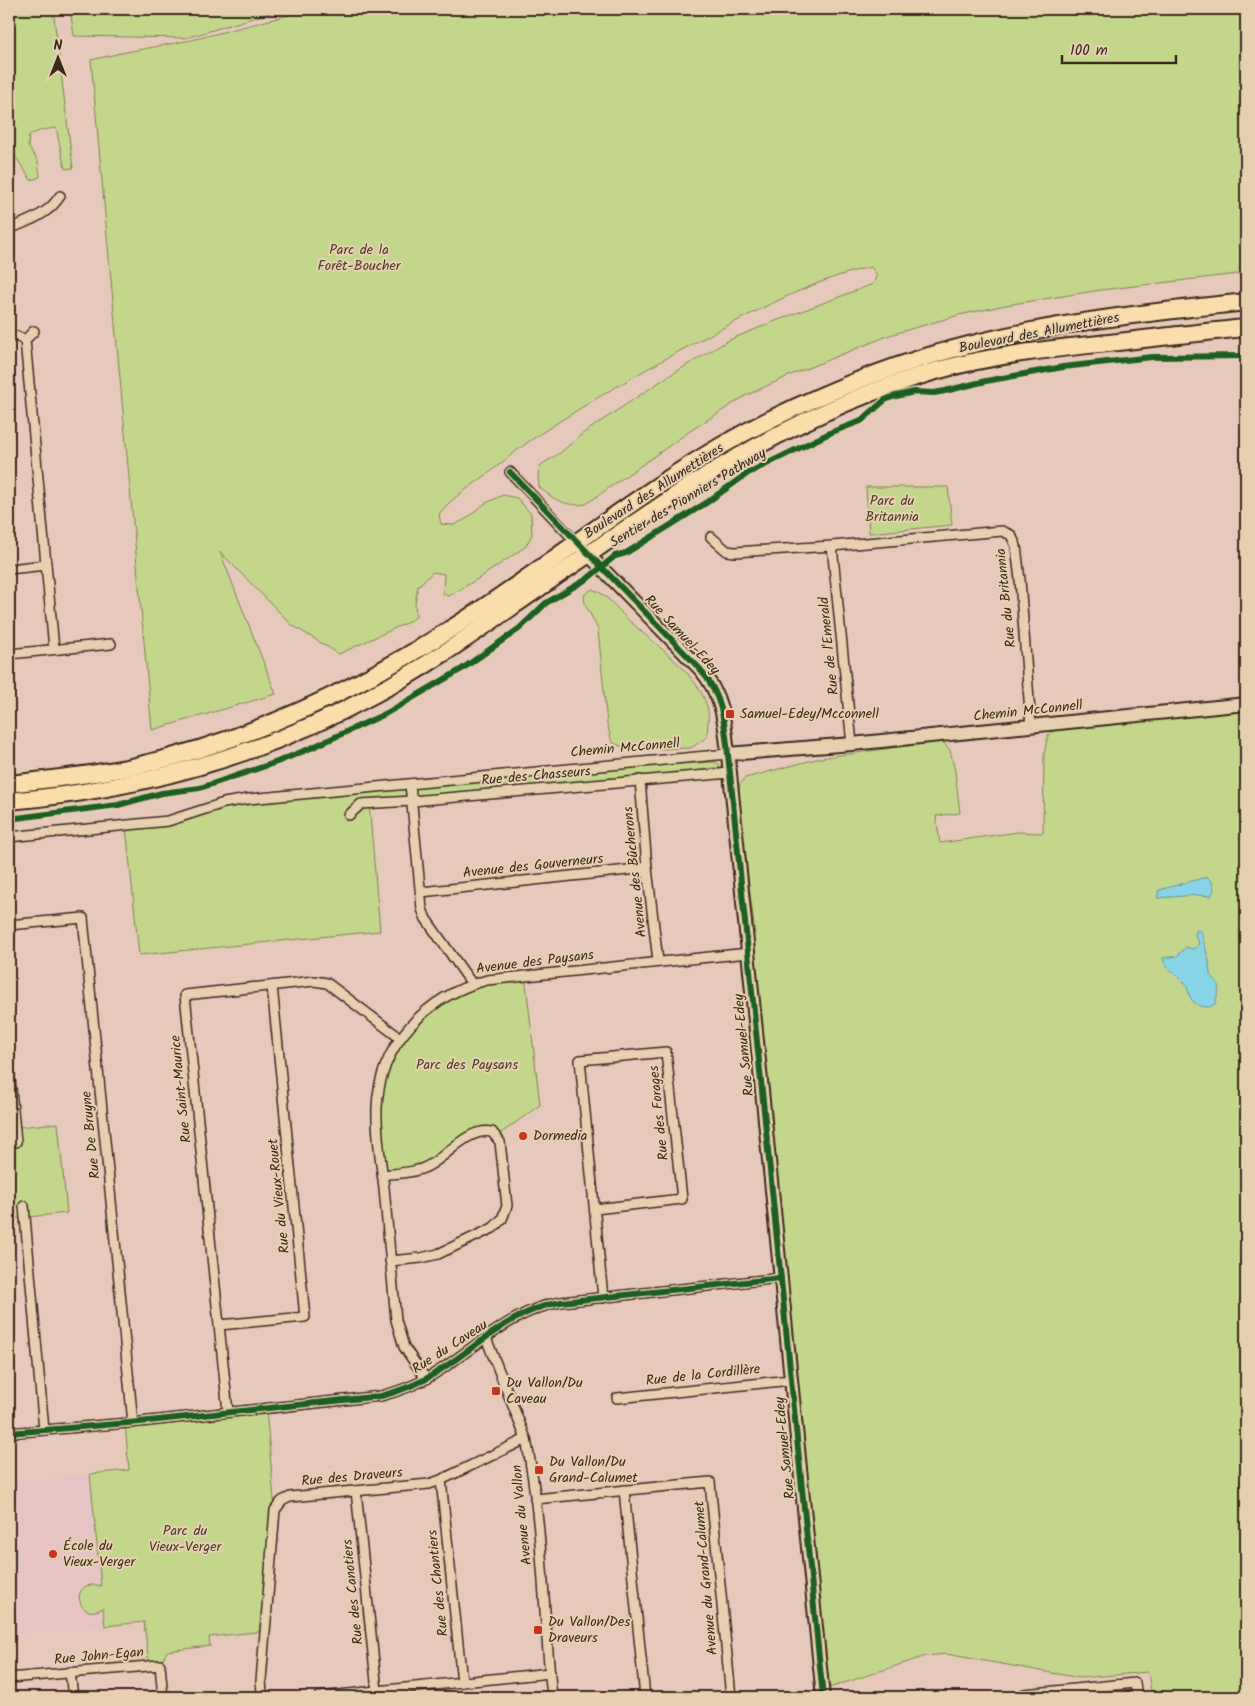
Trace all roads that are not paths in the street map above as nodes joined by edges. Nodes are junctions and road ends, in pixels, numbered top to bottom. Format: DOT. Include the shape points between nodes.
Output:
graph roads {
  1 [pos="60,196"];
  2 [pos="9,230"];
  3 [pos="1246,302"];
  4 [pos="1246,328"];
  5 [pos="34,331"];
  6 [pos="9,337"];
  7 [pos="25,340"];
  8 [pos="510,472"];
  9 [pos="711,537"];
  10 [pos="576,542"];
  11 [pos="832,546"];
  12 [pos="588,554"];
  13 [pos="46,565"];
  14 [pos="9,569"];
  15 [pos="111,644"];
  16 [pos="54,649"];
  17 [pos="9,654"];
  18 [pos="1246,704"];
  19 [pos="1031,726"];
  20 [pos="852,744"];
  21 [pos="728,754"];
  22 [pos="730,773"];
  23 [pos="640,780"];
  24 [pos="9,784"];
  25 [pos="410,784"];
  26 [pos="9,801"];
  27 [pos="412,801"];
  28 [pos="350,814"];
  29 [pos="9,837"];
  30 [pos="648,868"];
  31 [pos="421,892"];
  32 [pos="9,925"];
  33 [pos="748,953"];
  34 [pos="658,962"];
  35 [pos="472,984"];
  36 [pos="272,986"];
  37 [pos="400,1038"];
  38 [pos="9,1068"];
  39 [pos="16,1142"];
  40 [pos="382,1175"];
  41 [pos="24,1206"];
  42 [pos="595,1209"];
  43 [pos="390,1261"];
  44 [pos="781,1278"];
  45 [pos="604,1298"];
  46 [pos="219,1325"];
  47 [pos="486,1338"];
  48 [pos="426,1379"];
  49 [pos="791,1380"];
  50 [pos="618,1398"];
  51 [pos="228,1412"];
  52 [pos="133,1422"];
  53 [pos="44,1430"];
  54 [pos="9,1433"];
  55 [pos="526,1439"];
  56 [pos="441,1480"];
  57 [pos="624,1490"];
  58 [pos="356,1491"];
  59 [pos="535,1500"];
  60 [pos="70,1672"];
  61 [pos="550,1673"];
  62 [pos="9,1678"];
  63 [pos="462,1682"];
  64 [pos="376,1691"];
  65 [pos="1024,1696"];
  66 [pos="73,1697"];
  67 [pos="163,1697"];
  68 [pos="266,1697"];
  69 [pos="319,1697"];
  70 [pos="552,1697"];
  71 [pos="645,1697"];
  72 [pos="731,1697"];
  73 [pos="822,1697"];
  74 [pos="1137,1697"];
  1 -- 2 [label="street" via="43,214"];
  3 -- 10 [label="highway, Boulevard des Allumettières" via="1132,315 1012,335 896,367 807,403 729,442"];
  4 -- 12 [label="highway, Boulevard des Allumettières" via="1018,353 902,381 815,416 740,454"];
  5 -- 7 [label="street"];
  6 -- 7 [label="street"];
  7 -- 13 [label="street"];
  8 -- 10 [label="street, Rue Samuel-Edey"];
  9 -- 11 [label="street, Rue du Britannia" via="727,551 735,552"];
  10 -- 12 [label="street, Rue Samuel-Edey"];
  10 -- 24 [label="highway, Boulevard des Allumettières" via="422,647 381,672 299,713 215,745 138,765"];
  11 -- 19 [label="street, Rue du Britannia" via="1002,531 1011,535 1016,546 1020,580"];
  11 -- 20 [label="street, Rue de l'Emerald"];
  12 -- 21 [label="street, Rue Samuel-Edey" via="708,678 721,706"];
  12 -- 26 [label="highway, Boulevard des Allumettières" via="424,666 376,694 303,729 221,760 133,784"];
  13 -- 14 [label="street"];
  13 -- 16 [label="street"];
  15 -- 16 [label="street"];
  16 -- 17 [label="street"];
  18 -- 19 [label="street, Chemin McConnell"];
  19 -- 20 [label="street, Chemin McConnell"];
  20 -- 21 [label="street, Chemin McConnell"];
  21 -- 22 [label="street, Rue Samuel-Edey"];
  21 -- 25 [label="street, Chemin McConnell"];
  22 -- 23 [label="street, Rue des Chasseurs"];
  22 -- 33 [label="street, Rue Samuel-Edey"];
  23 -- 27 [label="street, Rue des Chasseurs"];
  23 -- 30 [label="street, Avenue des Bûcherons"];
  25 -- 27 [label="street"];
  25 -- 29 [label="street, Chemin McConnell" via="248,799 224,803 168,821"];
  27 -- 28 [label="street, Rue des Chasseurs" via="361,804"];
  27 -- 31 [label="street"];
  30 -- 31 [label="street, Avenue des Gouverneurs"];
  30 -- 34 [label="street, Avenue des Bûcherons"];
  31 -- 35 [label="street" via="426,919"];
  32 -- 52 [label="street, Rue De Bruyne" via="83,918"];
  33 -- 34 [label="street, Avenue des Paysans"];
  33 -- 44 [label="street, Rue Samuel-Edey"];
  34 -- 35 [label="street, Avenue des Paysans" via="525,974"];
  35 -- 37 [label="street, Avenue des Paysans" via="454,991 427,1009"];
  36 -- 37 [label="street, Rue Saint-Maurice" via="314,981 327,983"];
  36 -- 46 [label="street, Rue du Vieux-Rouet" via="305,1317"];
  36 -- 46 [label="street, Rue Saint-Maurice" via="185,995"];
  37 -- 40 [label="street, Avenue des Paysans" via="390,1056 379,1091 377,1128"];
  38 -- 39 [label="street"];
  40 -- 43 [label="street, Avenue des Paysans"];
  40 -- 43 [label="street" via="428,1166 483,1130 492,1132 500,1142 507,1206 498,1223 438,1254"];
  41 -- 53 [label="street"];
  42 -- 42 [label="street, Rue des Forages" via="580,1060 666,1052 682,1200"];
  42 -- 45 [label="street, Rue des Forages"];
  43 -- 48 [label="street, Avenue des Paysans" via="399,1334"];
  44 -- 45 [label="street, Rue du Caveau"];
  44 -- 49 [label="street, Rue Samuel-Edey"];
  45 -- 47 [label="street, Rue du Caveau" via="537,1308 515,1318"];
  46 -- 51 [label="street, Rue Saint-Maurice"];
  47 -- 48 [label="street, Rue du Caveau"];
  47 -- 55 [label="street, Avenue du Vallon"];
  48 -- 51 [label="street, Rue du Caveau" via="381,1396"];
  49 -- 50 [label="street, Rue de la Cordillère"];
  49 -- 73 [label="street, Rue Samuel-Edey"];
  51 -- 52 [label="street, Rue du Caveau"];
  52 -- 53 [label="street, Rue du Caveau"];
  53 -- 54 [label="street, Rue du Caveau"];
  55 -- 56 [label="street, Rue des Draveurs"];
  55 -- 59 [label="street, Avenue du Vallon"];
  56 -- 58 [label="street, Rue des Draveurs"];
  56 -- 63 [label="street, Rue des Chantiers"];
  57 -- 59 [label="street, Avenue du Grand-Calumet"];
  57 -- 71 [label="street"];
  57 -- 72 [label="street, Avenue du Grand-Calumet" via="710,1482"];
  58 -- 64 [label="street, Rue des Canotiers"];
  58 -- 68 [label="street, Rue des Draveurs" via="290,1497 275,1510 261,1682"];
  59 -- 61 [label="street, Avenue du Vallon"];
  60 -- 62 [label="street, Rue John-Egan"];
  60 -- 66 [label="street"];
  60 -- 67 [label="street, Rue John-Egan" via="160,1665"];
  61 -- 63 [label="street"];
  61 -- 70 [label="street, Avenue du Vallon"];
  63 -- 64 [label="street"];
  64 -- 69 [label="street"];
  65 -- 74 [label="street" via="1136,1683"];
}
